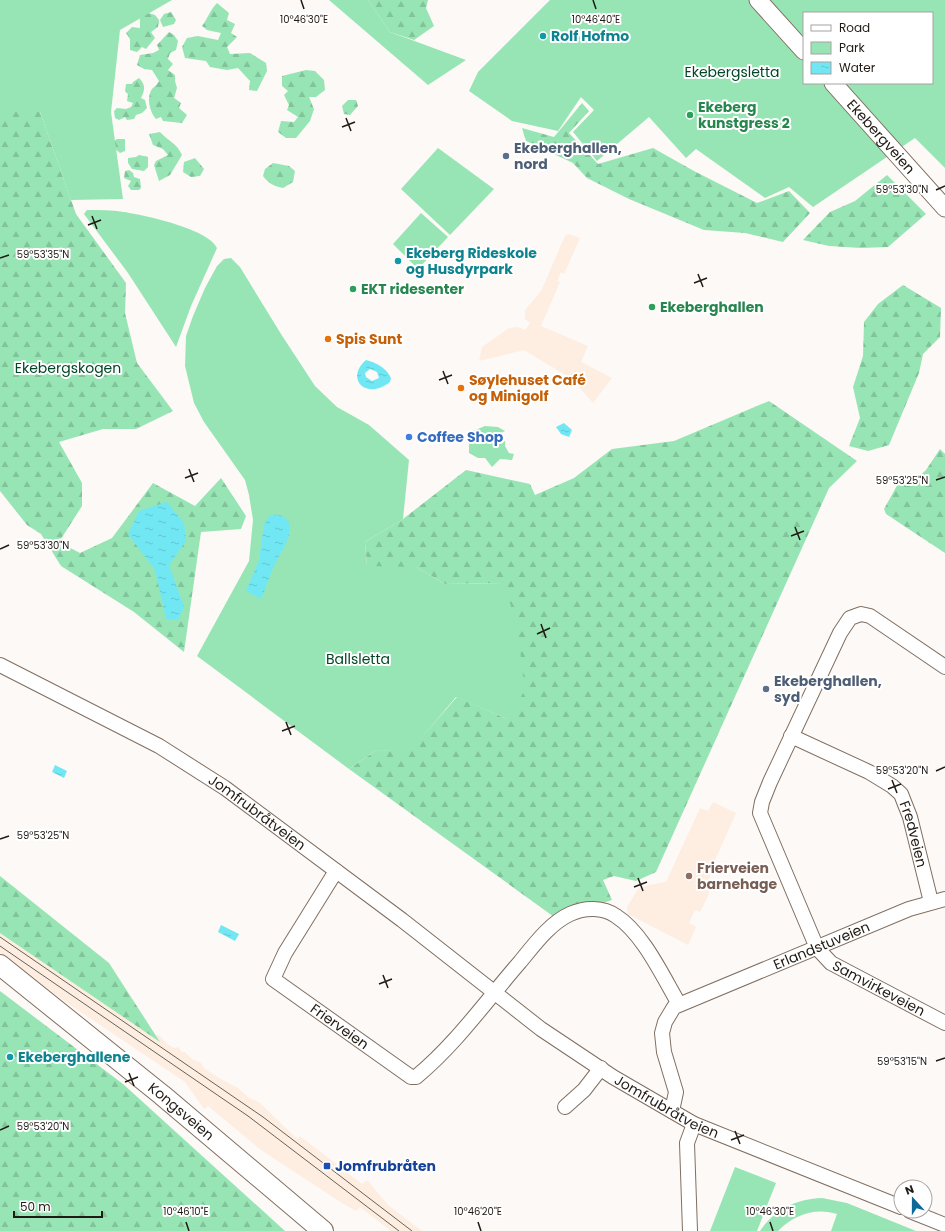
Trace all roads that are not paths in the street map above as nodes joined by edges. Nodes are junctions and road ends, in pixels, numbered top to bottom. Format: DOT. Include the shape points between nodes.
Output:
graph roads {
  1 [pos="758,0"];
  2 [pos="803,50"];
  3 [pos="834,84"];
  4 [pos="945,208"];
  5 [pos="0,665"];
  6 [pos="945,667"];
  7 [pos="791,736"];
  8 [pos="336,871"];
  9 [pos="945,899"];
  10 [pos="931,902"];
  11 [pos="817,948"];
  12 [pos="0,965"];
  13 [pos="494,992"];
  14 [pos="679,1004"];
  15 [pos="945,1022"];
  16 [pos="601,1068"];
  17 [pos="565,1107"];
  18 [pos="672,1111"];
  19 [pos="694,1124"];
  20 [pos="893,1204"];
  21 [pos="930,1219"];
  22 [pos="945,1225"];
  23 [pos="323,1231"];
  24 [pos="690,1231"];
  1 -- 2 [label="street"];
  3 -- 4 [label="street, Ekebergveien"];
  5 -- 8 [label="street, Jomfrubråtveien" via="159,746 225,788"];
  6 -- 7 [label="street" via="870,616 856,614 850,618 840,633"];
  7 -- 10 [label="street, Fredveien" via="868,772 901,794 910,816"];
  7 -- 11 [label="street" via="762,802 760,813"];
  8 -- 13 [label="street, Jomfrubråtveien"];
  8 -- 13 [label="street, Frierveien" via="285,953 273,979 411,1077 416,1077 442,1053"];
  9 -- 10 [label="street, Erlandstuveien"];
  10 -- 11 [label="street, Erlandstuveien" via="903,911"];
  11 -- 14 [label="street, Erlandstuveien"];
  11 -- 15 [label="street, Samvirkeveien" via="831,963"];
  12 -- 23 [label="main road, Kongsveien" via="173,1104"];
  13 -- 14 [label="street" via="533,946 559,921 587,909 601,909 618,917 634,931"];
  13 -- 16 [label="street, Jomfrubråtveien" via="541,1029"];
  14 -- 18 [label="street" via="670,1012 662,1034 664,1052 676,1092"];
  16 -- 17 [label="street" via="584,1090"];
  16 -- 18 [label="street, Jomfrubråtveien"];
  18 -- 19 [label="street, Jomfrubråtveien"];
  19 -- 20 [label="street, Jomfrubråtveien"];
  19 -- 24 [label="street" via="687,1143"];
  21 -- 22 [label="street"];
}
